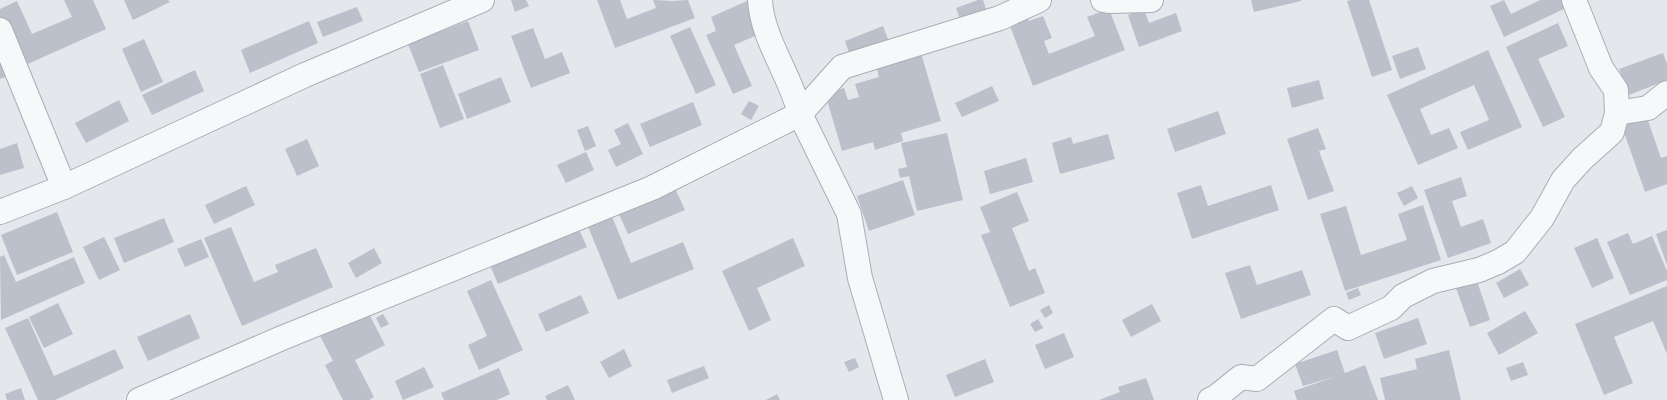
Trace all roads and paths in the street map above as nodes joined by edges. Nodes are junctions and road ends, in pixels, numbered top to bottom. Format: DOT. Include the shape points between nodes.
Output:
graph roads {
  1 [pos="482,0"];
  2 [pos="760,0"];
  3 [pos="1039,0"];
  4 [pos="1103,0"];
  5 [pos="1151,0"];
  6 [pos="1574,0"];
  7 [pos="996,9"];
  8 [pos="0,30"];
  9 [pos="1667,93"];
  10 [pos="1617,113"];
  11 [pos="800,114"];
  12 [pos="64,187"];
  13 [pos="0,212"];
  14 [pos="139,400"];
  15 [pos="896,400"];
  16 [pos="1210,400"];
  1 -- 12 [label="street" via="305,75"];
  2 -- 11 [label="street" via="764,20 796,96"];
  3 -- 7 [label="street"];
  4 -- 5 [label="street"];
  6 -- 10 [label="street" via="1601,68 1616,90"];
  7 -- 11 [label="street" via="842,67"];
  8 -- 12 [label="street"];
  9 -- 10 [label="street" via="1648,108"];
  10 -- 16 [label="street" via="1612,132 1563,180 1542,218 1515,252 1478,270 1433,281 1403,296 1391,308 1348,328 1334,319 1257,379 1241,377"];
  11 -- 14 [label="street" via="652,188 282,338"];
  11 -- 15 [label="street" via="849,214 860,278"];
  12 -- 13 [label="street"];
}
